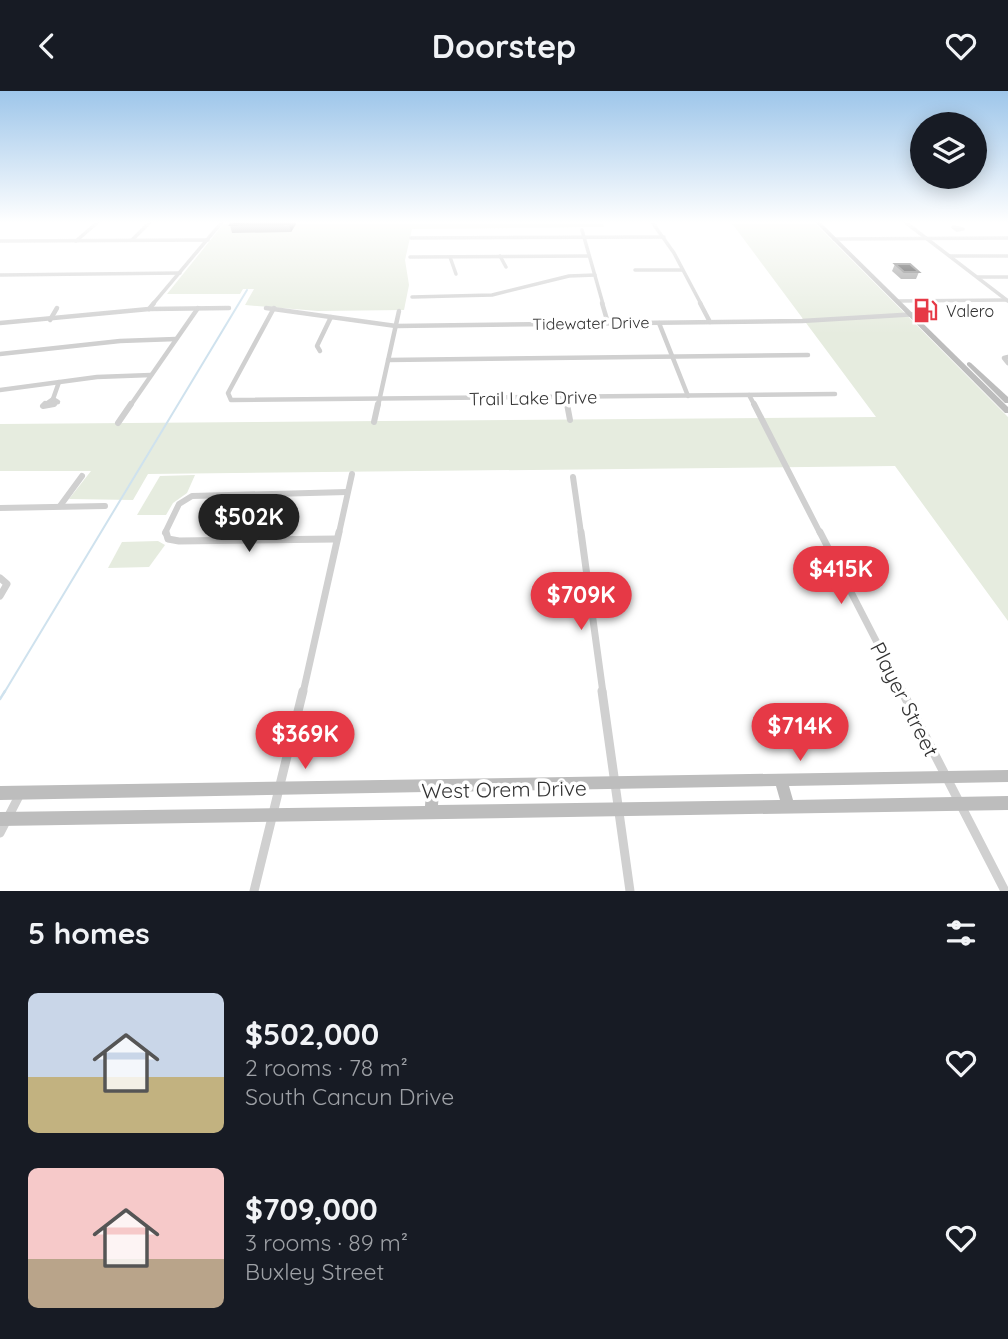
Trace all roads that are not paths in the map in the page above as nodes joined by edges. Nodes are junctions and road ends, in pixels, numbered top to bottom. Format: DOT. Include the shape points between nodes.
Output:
graph roads {
  1 [pos="192,259"];
  2 [pos="451,259"];
  3 [pos="502,259"];
  4 [pos="590,259"];
  5 [pos="677,259"];
  6 [pos="858,259"];
  7 [pos="953,259"];
  8 [pos="506,267"];
  9 [pos="682,269"];
  10 [pos="635,270"];
  11 [pos="180,274"];
  12 [pos="456,274"];
  13 [pos="0,275"];
  14 [pos="594,275"];
  15 [pos="977,277"];
  16 [pos="1008,277"];
  17 [pos="412,297"];
  18 [pos="900,300"];
  19 [pos="1008,300"];
  20 [pos="57,308"];
  21 [pos="198,308"];
  22 [pos="229,308"];
  23 [pos="266,308"];
  24 [pos="274,308"];
  25 [pos="149,309"];
  26 [pos="399,311"];
  27 [pos="914,314"];
  28 [pos="331,317"];
  29 [pos="50,320"];
  30 [pos="710,322"];
  31 [pos="0,323"];
  32 [pos="608,323"];
  33 [pos="659,323"];
  34 [pos="396,326"];
  35 [pos="176,339"];
  36 [pos="320,351"];
  37 [pos="0,354"];
  38 [pos="808,355"];
  39 [pos="673,356"];
  40 [pos="388,360"];
  41 [pos="151,375"];
  42 [pos="59,382"];
  43 [pos="0,390"];
  44 [pos="835,394"];
  45 [pos="748,395"];
  46 [pos="688,396"];
  47 [pos="566,397"];
  48 [pos="53,399"];
  49 [pos="379,400"];
  50 [pos="1007,407"];
  51 [pos="570,419"];
  52 [pos="374,422"];
  53 [pos="118,423"];
  54 [pos="352,474"];
  55 [pos="82,476"];
  56 [pos="573,477"];
  57 [pos="347,492"];
  58 [pos="60,506"];
  59 [pos="105,506"];
  60 [pos="0,509"];
  61 [pos="337,539"];
  62 [pos="1,578"];
  63 [pos="0,596"];
  64 [pos="1008,776"];
  65 [pos="946,778"];
  66 [pos="780,781"];
  67 [pos="615,783"];
  68 [pos="433,786"];
  69 [pos="281,788"];
  70 [pos="0,793"];
  71 [pos="21,793"];
  72 [pos="1008,803"];
  73 [pos="959,804"];
  74 [pos="789,806"];
  75 [pos="618,809"];
  76 [pos="432,811"];
  77 [pos="272,814"];
  78 [pos="4,819"];
  79 [pos="0,833"];
  80 [pos="254,891"];
  81 [pos="630,891"];
  82 [pos="1005,891"];
  1 -- 11 [label="street"];
  2 -- 12 [label="street"];
  3 -- 8 [label="street"];
  4 -- 14 [label="street"];
  5 -- 9 [label="street"];
  6 -- 18 [label="main road"];
  7 -- 15 [label="street"];
  9 -- 10 [label="street"];
  9 -- 30 [label="street"];
  11 -- 13 [label="street"];
  11 -- 25 [label="street"];
  14 -- 17 [label="street" via="569,276 492,295"];
  14 -- 32 [label="street"];
  15 -- 16 [label="street"];
  15 -- 19 [label="street"];
  18 -- 19 [label="street"];
  18 -- 27 [label="main road"];
  20 -- 29 [label="street"];
  21 -- 22 [label="street"];
  21 -- 25 [label="street"];
  21 -- 35 [label="street"];
  23 -- 24 [label="street, Tidewater Drive"];
  24 -- 28 [label="street, Tidewater Drive"];
  24 -- 49 [label="street, Trail Lake Drive" via="228,393 231,400"];
  25 -- 29 [label="street"];
  26 -- 34 [label="street"];
  27 -- 30 [label="street, Tidewater Drive"];
  27 -- 50 [label="main road"];
  28 -- 34 [label="street, Tidewater Drive"];
  28 -- 36 [label="street" via="317,346"];
  29 -- 31 [label="street"];
  30 -- 33 [label="street, Tidewater Drive"];
  32 -- 33 [label="street, Tidewater Drive"];
  32 -- 34 [label="street, Tidewater Drive"];
  33 -- 39 [label="street"];
  34 -- 40 [label="street"];
  35 -- 37 [label="street"];
  35 -- 41 [label="street"];
  38 -- 39 [label="street"];
  39 -- 40 [label="street"];
  39 -- 46 [label="street"];
  40 -- 49 [label="street"];
  41 -- 42 [label="street"];
  41 -- 53 [label="street"];
  42 -- 43 [label="street"];
  42 -- 48 [label="street"];
  44 -- 45 [label="street, Trail Lake Drive"];
  45 -- 46 [label="street, Trail Lake Drive"];
  45 -- 65 [label="street, Player Street"];
  46 -- 47 [label="street, Trail Lake Drive"];
  47 -- 49 [label="street, Trail Lake Drive"];
  47 -- 51 [label="street"];
  49 -- 52 [label="street"];
  54 -- 57 [label="street"];
  55 -- 58 [label="street"];
  56 -- 67 [label="street"];
  57 -- 61 [label="street"];
  57 -- 61 [label="street" via="192,496 179,505 166,530 168,539"];
  58 -- 59 [label="street"];
  58 -- 60 [label="street"];
  61 -- 69 [label="street"];
  62 -- 63 [label="street" via="7,584"];
  64 -- 65 [label="main road, West Orem Drive"];
  65 -- 66 [label="main road, West Orem Drive"];
  65 -- 73 [label="street, Player Street"];
  66 -- 67 [label="main road, West Orem Drive"];
  66 -- 74 [label="main road"];
  67 -- 68 [label="main road, West Orem Drive"];
  67 -- 75 [label="street"];
  68 -- 69 [label="main road, West Orem Drive"];
  68 -- 76 [label="main road"];
  69 -- 71 [label="main road, West Orem Drive"];
  69 -- 77 [label="street"];
  70 -- 71 [label="main road, West Orem Drive"];
  71 -- 78 [label="street"];
  72 -- 73 [label="main road, West Orem Drive"];
  73 -- 74 [label="main road, West Orem Drive"];
  73 -- 82 [label="street, Player Street"];
  74 -- 75 [label="main road, West Orem Drive"];
  75 -- 76 [label="main road, West Orem Drive"];
  75 -- 81 [label="street"];
  76 -- 77 [label="main road, West Orem Drive"];
  77 -- 78 [label="main road, West Orem Drive"];
  77 -- 80 [label="street"];
  78 -- 79 [label="street"];
}
